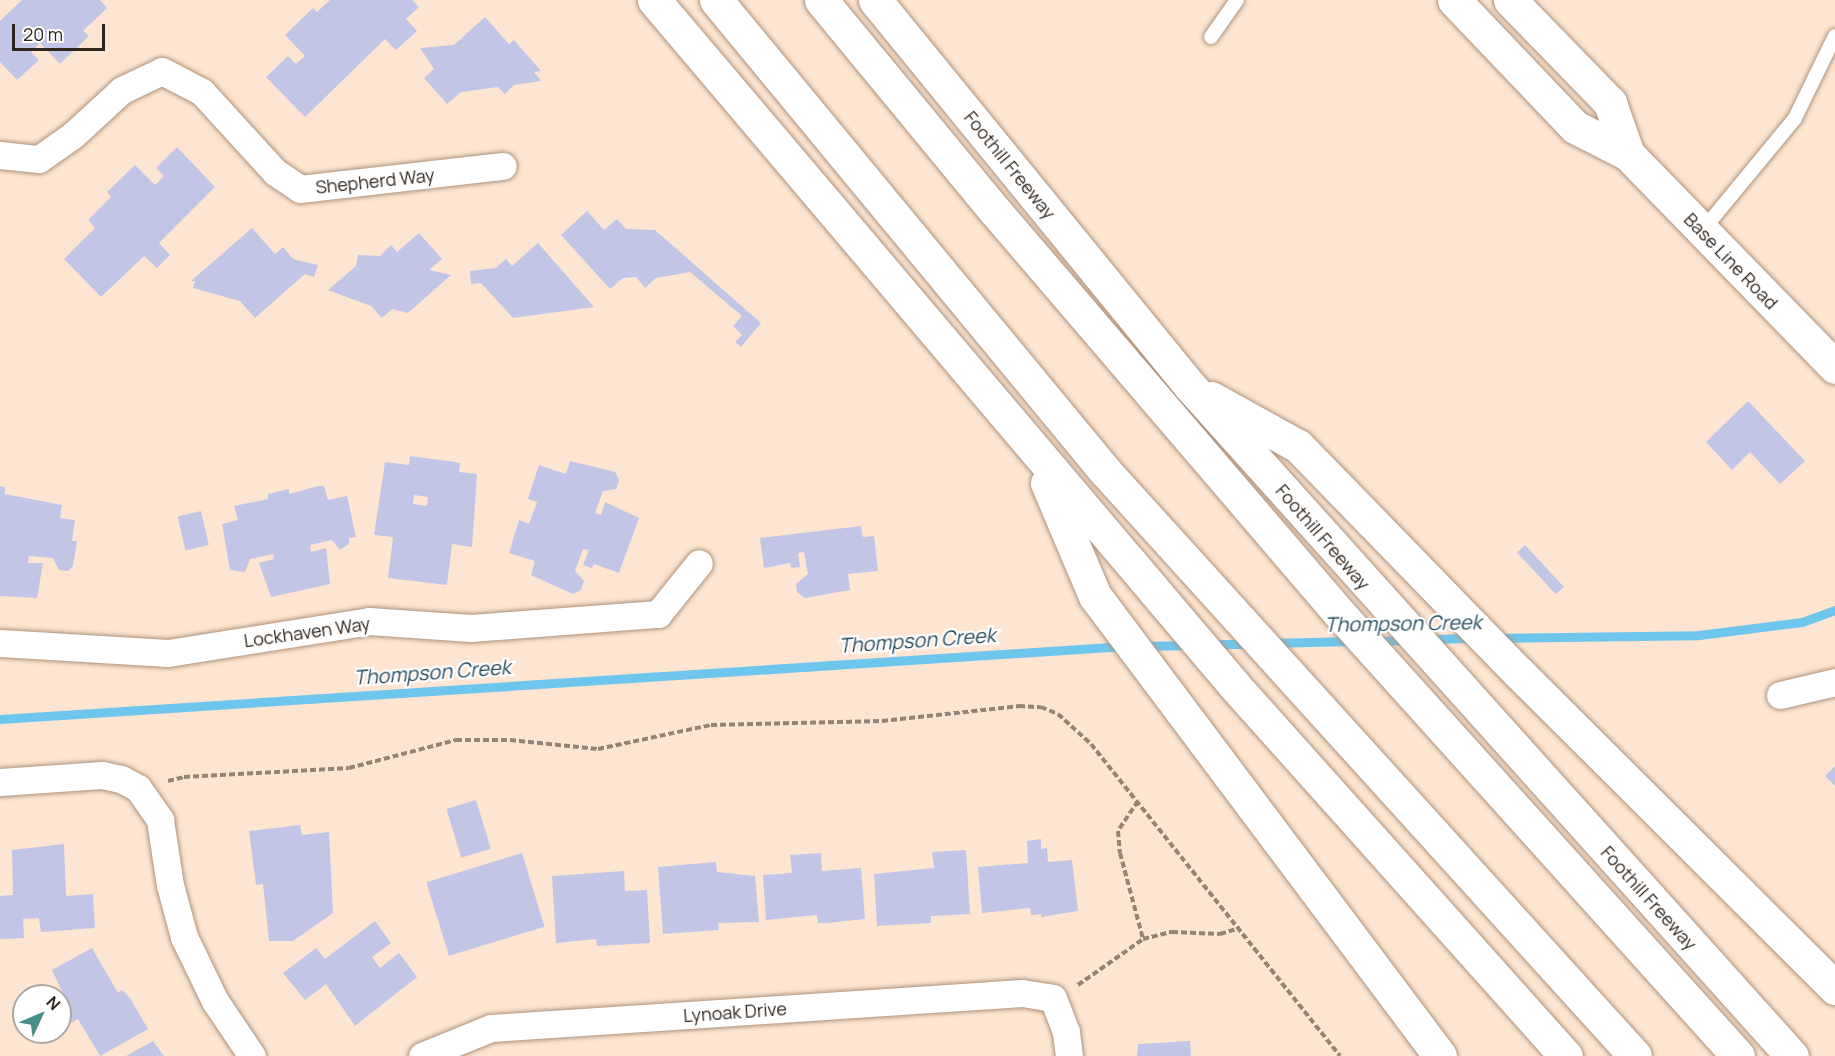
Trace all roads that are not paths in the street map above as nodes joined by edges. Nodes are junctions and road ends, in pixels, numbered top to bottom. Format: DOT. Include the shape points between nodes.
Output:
graph roads {
  1 [pos="654,0"];
  2 [pos="716,0"];
  3 [pos="821,0"];
  4 [pos="875,0"];
  5 [pos="1237,0"];
  6 [pos="1454,0"];
  7 [pos="1510,0"];
  8 [pos="1835,36"];
  9 [pos="1211,37"];
  10 [pos="1628,154"];
  11 [pos="0,155"];
  12 [pos="503,166"];
  13 [pos="1702,231"];
  14 [pos="1835,367"];
  15 [pos="1189,385"];
  16 [pos="1035,454"];
  17 [pos="699,563"];
  18 [pos="0,643"];
  19 [pos="1835,682"];
  20 [pos="1779,695"];
  21 [pos="0,782"];
  22 [pos="1835,988"];
  23 [pos="252,1056"];
  24 [pos="422,1056"];
  25 [pos="1069,1056"];
  26 [pos="1440,1056"];
  27 [pos="1566,1056"];
  28 [pos="1635,1056"];
  29 [pos="1738,1056"];
  30 [pos="1792,1056"];
  1 -- 16 [label="main road"];
  2 -- 28 [label="main road" via="1105,471"];
  3 -- 29 [label="main road" via="995,211 1339,613"];
  4 -- 15 [label="main road, Foothill Freeway"];
  5 -- 9 [label="lane"];
  6 -- 10 [label="main road, Base Line Road" via="1575,127"];
  7 -- 10 [label="main road, Base Line Road" via="1610,103"];
  8 -- 13 [label="lane" via="1795,118"];
  10 -- 13 [label="main road, Base Line Road"];
  11 -- 12 [label="street, Shepherd Way" via="39,159 73,135 122,90 162,71 202,92 275,172 300,189"];
  13 -- 14 [label="main road, Base Line Road"];
  15 -- 22 [label="main road" via="1298,446"];
  15 -- 30 [label="main road, Foothill Freeway"];
  16 -- 26 [label="main road" via="1095,596"];
  16 -- 27 [label="main road" via="1234,686"];
  17 -- 18 [label="street, Lockhaven Way" via="658,614 471,628 369,621 168,653"];
  19 -- 20 [label="street"];
  21 -- 23 [label="street" via="102,775 138,788 160,820 170,885 184,937 215,1001"];
  24 -- 25 [label="street, Lynoak Drive" via="490,1028 1022,993 1053,998 1066,1032"];
}
